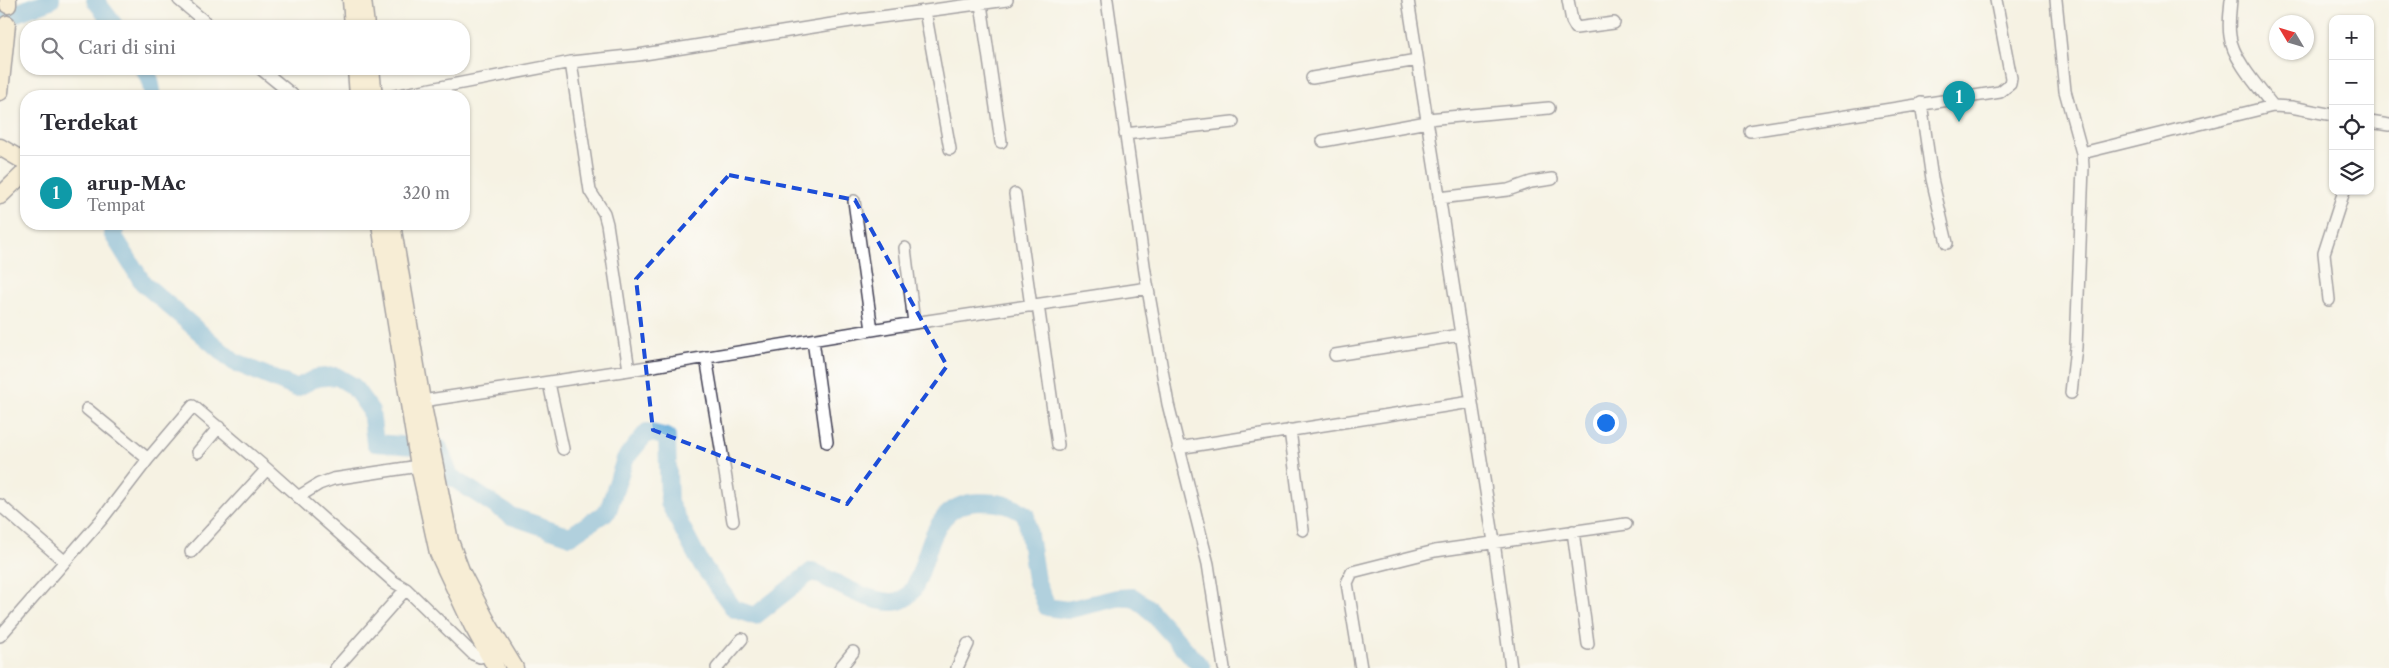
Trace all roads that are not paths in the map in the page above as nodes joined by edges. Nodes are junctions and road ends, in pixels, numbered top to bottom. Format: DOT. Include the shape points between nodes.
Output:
graph roads {
  1 [pos="179,0"];
  2 [pos="350,0"];
  3 [pos="363,0"];
  4 [pos="1007,0"];
  5 [pos="1107,0"];
  6 [pos="1408,0"];
  7 [pos="1568,0"];
  8 [pos="1996,0"];
  9 [pos="2056,0"];
  10 [pos="2231,0"];
  11 [pos="8,3"];
  12 [pos="981,4"];
  13 [pos="925,11"];
  14 [pos="203,20"];
  15 [pos="352,20"];
  16 [pos="365,20"];
  17 [pos="1614,23"];
  18 [pos="7,24"];
  19 [pos="1416,60"];
  20 [pos="571,62"];
  21 [pos="268,75"];
  22 [pos="356,75"];
  23 [pos="371,75"];
  24 [pos="1312,78"];
  25 [pos="287,90"];
  26 [pos="358,90"];
  27 [pos="373,90"];
  28 [pos="446,90"];
  29 [pos="0,92"];
  30 [pos="1921,103"];
  31 [pos="2273,106"];
  32 [pos="1549,108"];
  33 [pos="2329,114"];
  34 [pos="1427,121"];
  35 [pos="1233,122"];
  36 [pos="2374,123"];
  37 [pos="2389,125"];
  38 [pos="1750,131"];
  39 [pos="1125,134"];
  40 [pos="1323,141"];
  41 [pos="1001,142"];
  42 [pos="0,147"];
  43 [pos="950,149"];
  44 [pos="2082,153"];
  45 [pos="20,159"];
  46 [pos="20,177"];
  47 [pos="1552,179"];
  48 [pos="1015,194"];
  49 [pos="2343,195"];
  50 [pos="0,196"];
  51 [pos="1439,198"];
  52 [pos="854,202"];
  53 [pos="381,230"];
  54 [pos="393,230"];
  55 [pos="1947,242"];
  56 [pos="905,248"];
  57 [pos="1148,288"];
  58 [pos="2329,300"];
  59 [pos="1035,306"];
  60 [pos="914,323"];
  61 [pos="872,330"];
  62 [pos="1460,335"];
  63 [pos="814,340"];
  64 [pos="1335,355"];
  65 [pos="706,356"];
  66 [pos="629,370"];
  67 [pos="549,383"];
  68 [pos="2071,393"];
  69 [pos="422,401"];
  70 [pos="1471,402"];
  71 [pos="87,409"];
  72 [pos="219,427"];
  73 [pos="1290,430"];
  74 [pos="422,435"];
  75 [pos="826,442"];
  76 [pos="1058,445"];
  77 [pos="1178,448"];
  78 [pos="563,449"];
  79 [pos="198,452"];
  80 [pos="423,458"];
  81 [pos="148,459"];
  82 [pos="267,469"];
  83 [pos="298,498"];
  84 [pos="434,501"];
  85 [pos="0,505"];
  86 [pos="733,520"];
  87 [pos="1626,524"];
  88 [pos="1303,530"];
  89 [pos="1573,531"];
  90 [pos="1494,542"];
  91 [pos="191,552"];
  92 [pos="64,561"];
  93 [pos="406,589"];
  94 [pos="4,622"];
  95 [pos="0,636"];
  96 [pos="742,639"];
  97 [pos="968,644"];
  98 [pos="1588,644"];
  99 [pos="853,652"];
  100 [pos="492,661"];
  101 [pos="336,668"];
  102 [pos="514,668"];
  103 [pos="717,668"];
  104 [pos="840,668"];
  105 [pos="957,668"];
  106 [pos="1224,668"];
  107 [pos="1361,668"];
  108 [pos="1510,668"];
  1 -- 14 [label="street"];
  2 -- 15 [label="street"];
  3 -- 16 [label="street"];
  4 -- 12 [label="street"];
  5 -- 39 [label="street"];
  6 -- 19 [label="street"];
  7 -- 17 [label="street" via="1576,28"];
  8 -- 30 [label="street" via="2010,84 2000,92"];
  9 -- 44 [label="street" via="2065,91"];
  10 -- 31 [label="street" via="2232,45"];
  11 -- 18 [label="street"];
  12 -- 13 [label="street"];
  12 -- 41 [label="street"];
  13 -- 20 [label="street" via="638,55"];
  13 -- 43 [label="street"];
  18 -- 29 [label="street"];
  19 -- 24 [label="street"];
  19 -- 34 [label="street"];
  20 -- 28 [label="street"];
  20 -- 66 [label="street" via="590,191 607,224"];
  21 -- 25 [label="street"];
  22 -- 26 [label="street"];
  23 -- 27 [label="street"];
  30 -- 38 [label="street"];
  30 -- 55 [label="street" via="1932,179"];
  31 -- 33 [label="street"];
  31 -- 44 [label="street"];
  32 -- 34 [label="street"];
  34 -- 40 [label="street"];
  34 -- 51 [label="street"];
  35 -- 39 [label="street"];
  36 -- 37 [label="street"];
  39 -- 57 [label="street"];
  42 -- 45 [label="street"];
  44 -- 68 [label="street"];
  46 -- 50 [label="street"];
  47 -- 51 [label="street" via="1508,190"];
  48 -- 59 [label="street"];
  49 -- 58 [label="street" via="2324,253"];
  51 -- 62 [label="street"];
  52 -- 61 [label="street"];
  53 -- 74 [label="street"];
  54 -- 69 [label="street"];
  56 -- 60 [label="street"];
  57 -- 59 [label="street"];
  57 -- 77 [label="street"];
  59 -- 60 [label="street"];
  59 -- 76 [label="street"];
  60 -- 61 [label="street"];
  61 -- 63 [label="street"];
  62 -- 64 [label="street"];
  62 -- 70 [label="street"];
  63 -- 65 [label="street"];
  63 -- 75 [label="street"];
  65 -- 66 [label="street"];
  65 -- 86 [label="street"];
  66 -- 67 [label="street"];
  67 -- 69 [label="street"];
  67 -- 78 [label="street"];
  69 -- 74 [label="street"];
  70 -- 73 [label="street"];
  70 -- 90 [label="street"];
  71 -- 81 [label="street"];
  72 -- 79 [label="street"];
  72 -- 81 [label="street" via="195,406 191,407"];
  72 -- 82 [label="street"];
  73 -- 77 [label="street"];
  73 -- 88 [label="street"];
  74 -- 80 [label="street"];
  77 -- 106 [label="street" via="1212,583"];
  80 -- 83 [label="street" via="333,479"];
  80 -- 84 [label="street"];
  81 -- 92 [label="street" via="102,519"];
  82 -- 83 [label="street"];
  82 -- 91 [label="street"];
  83 -- 93 [label="street"];
  84 -- 100 [label="street" via="442,565"];
  84 -- 102 [label="street" via="455,557"];
  85 -- 92 [label="street"];
  87 -- 89 [label="street"];
  89 -- 90 [label="street"];
  89 -- 98 [label="street"];
  90 -- 107 [label="street" via="1435,551 1350,574 1347,583"];
  90 -- 108 [label="street"];
  92 -- 94 [label="street"];
  93 -- 100 [label="street" via="473,654"];
  93 -- 101 [label="street"];
  94 -- 95 [label="street"];
  96 -- 103 [label="street"];
  97 -- 105 [label="street"];
  99 -- 104 [label="street"];
}
